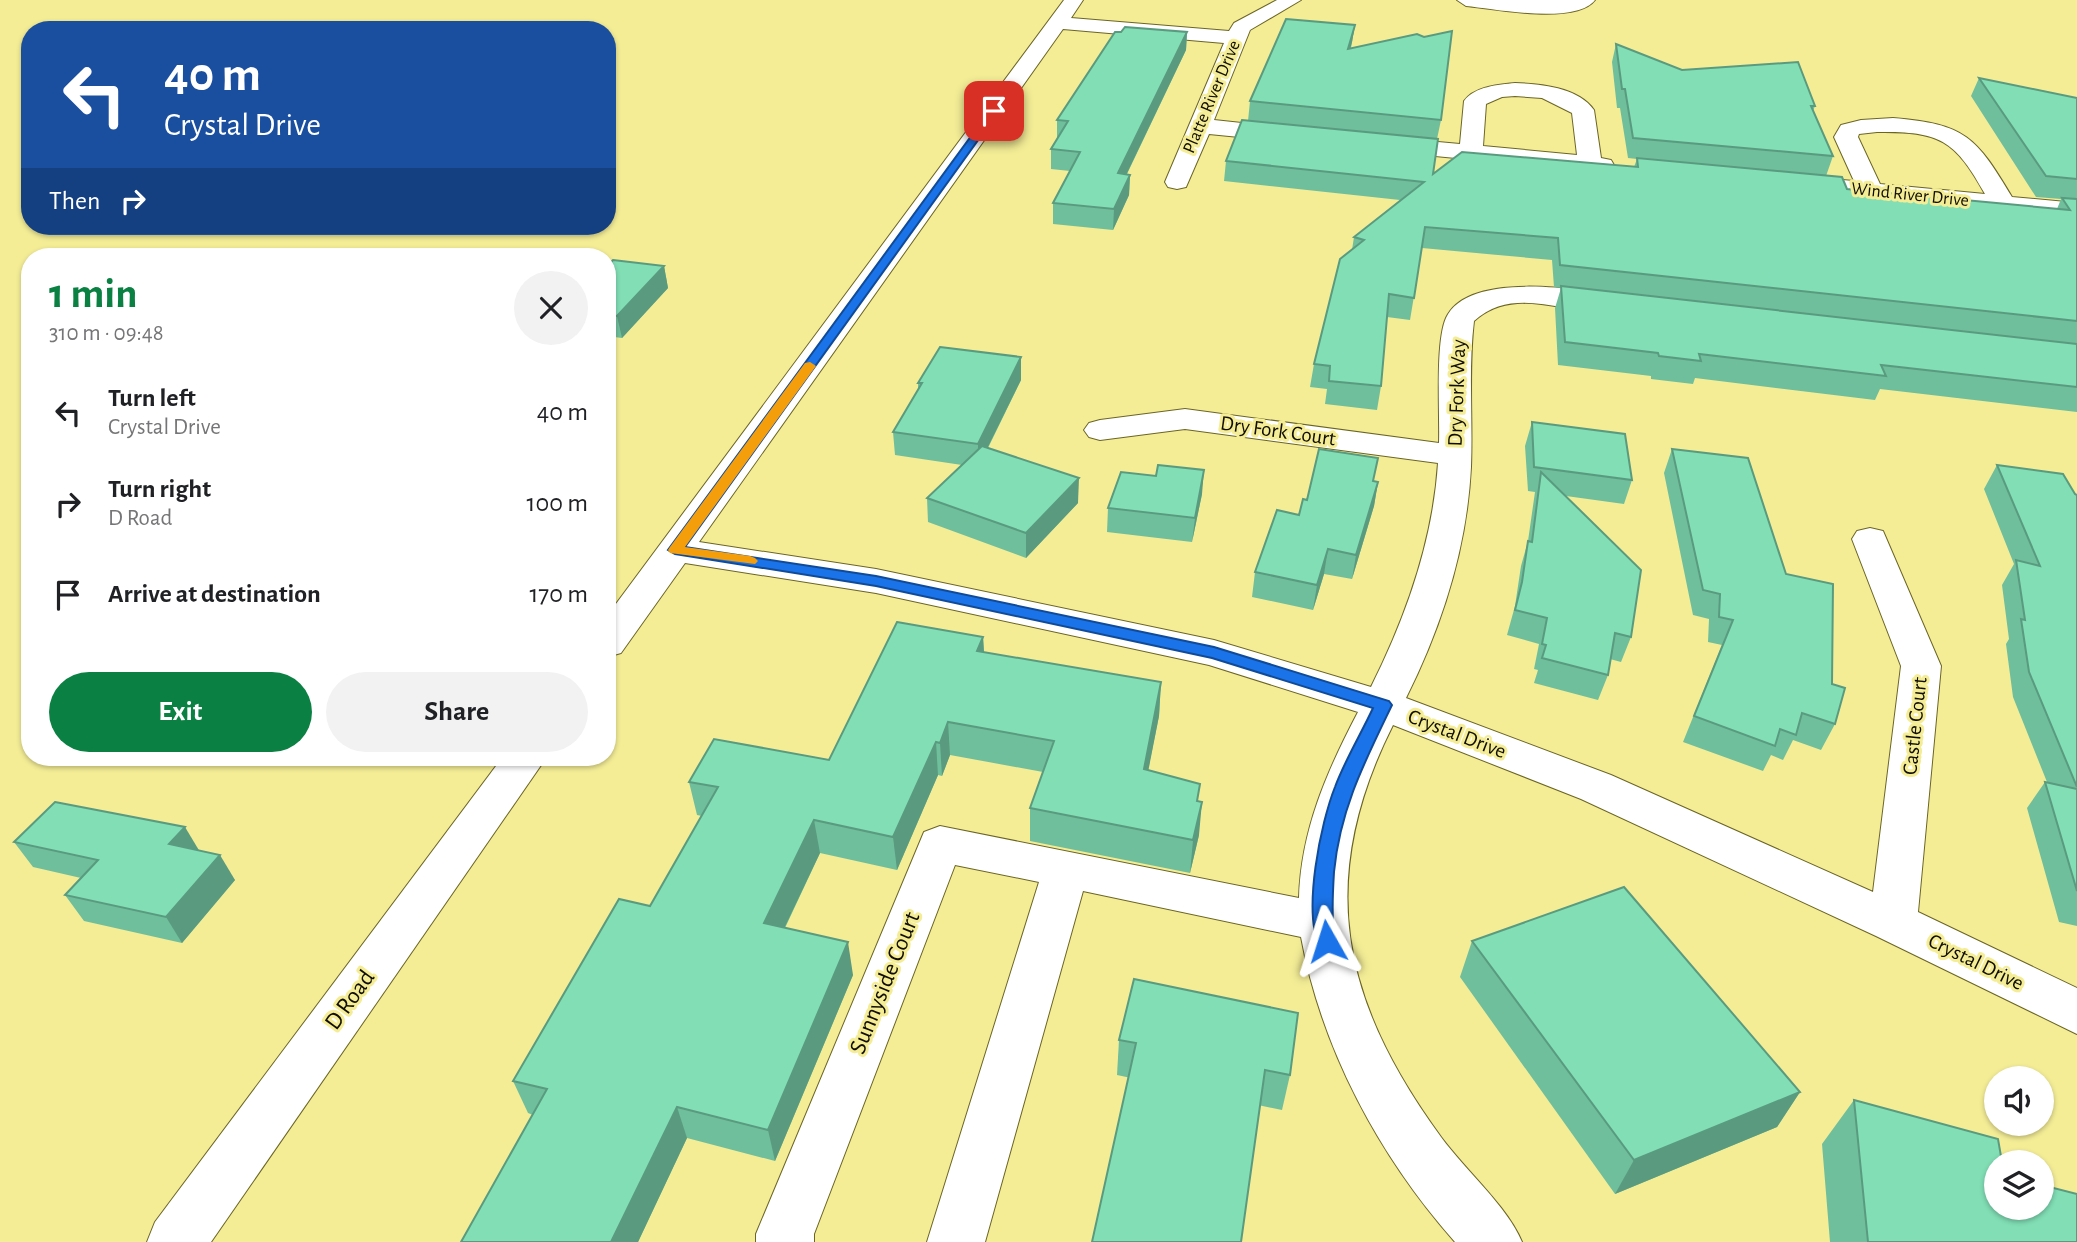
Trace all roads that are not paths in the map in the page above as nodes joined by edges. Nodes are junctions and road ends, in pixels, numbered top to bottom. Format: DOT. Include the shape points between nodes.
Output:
graph roads {
  1 [pos="1292,0"];
  2 [pos="1466,0"];
  3 [pos="1581,3"];
  4 [pos="1065,12"];
  5 [pos="1237,38"];
  6 [pos="1200,126"];
  7 [pos="1310,137"];
  8 [pos="1363,142"];
  9 [pos="1471,152"];
  10 [pos="1590,164"];
  11 [pos="1630,167"];
  12 [pos="1177,182"];
  13 [pos="1777,182"];
  14 [pos="1871,191"];
  15 [pos="2003,204"];
  16 [pos="2077,211"];
  17 [pos="1637,307"];
  18 [pos="1100,430"];
  19 [pos="1455,455"];
  20 [pos="1870,539"];
  21 [pos="675,550"];
  22 [pos="616,632"];
  23 [pos="1383,705"];
  24 [pos="519,766"];
  25 [pos="1066,869"];
  26 [pos="1323,922"];
  27 [pos="1893,922"];
  28 [pos="2077,1012"];
  29 [pos="176,1242"];
  30 [pos="785,1242"];
  31 [pos="956,1242"];
  32 [pos="1493,1242"];
  1 -- 5 [label="street, Platte River Drive" via="1241,27"];
  2 -- 3 [label="street"];
  4 -- 5 [label="street"];
  4 -- 21 [label="street"];
  5 -- 6 [label="street, Platte River Drive"];
  6 -- 7 [label="street"];
  6 -- 12 [label="street, Platte River Drive"];
  8 -- 9 [label="street"];
  9 -- 10 [label="street"];
  9 -- 10 [label="street" via="1475,101 1501,91 1529,91 1556,96 1583,110"];
  10 -- 11 [label="street"];
  13 -- 14 [label="street, Wind River Drive"];
  14 -- 15 [label="street, Wind River Drive"];
  14 -- 15 [label="street" via="1846,137 1849,130 1878,124 1914,127 1968,148"];
  15 -- 16 [label="street, Wind River Drive"];
  17 -- 19 [label="street, Dry Fork Way" via="1522,295 1489,299 1466,311 1458,328"];
  18 -- 19 [label="street, Dry Fork Court" via="1185,419"];
  19 -- 23 [label="street, Dry Fork Way" via="1447,527 1431,591"];
  20 -- 27 [label="street, Castle Court" via="1921,666"];
  21 -- 22 [label="street"];
  21 -- 23 [label="street, Crystal Drive" via="876,581 1201,650"];
  23 -- 26 [label="street, Dry Fork Way" via="1336,813 1325,872"];
  23 -- 27 [label="street, Crystal Drive" via="1596,787"];
  24 -- 29 [label="street, D Road"];
  25 -- 26 [label="street, Sunnyside Court"];
  25 -- 30 [label="street, Sunnyside Court" via="940,844"];
  25 -- 31 [label="street"];
  26 -- 32 [label="street, Dry Fork Way" via="1335,978 1355,1036 1384,1097 1425,1161"];
  27 -- 28 [label="street, Crystal Drive"];
}
